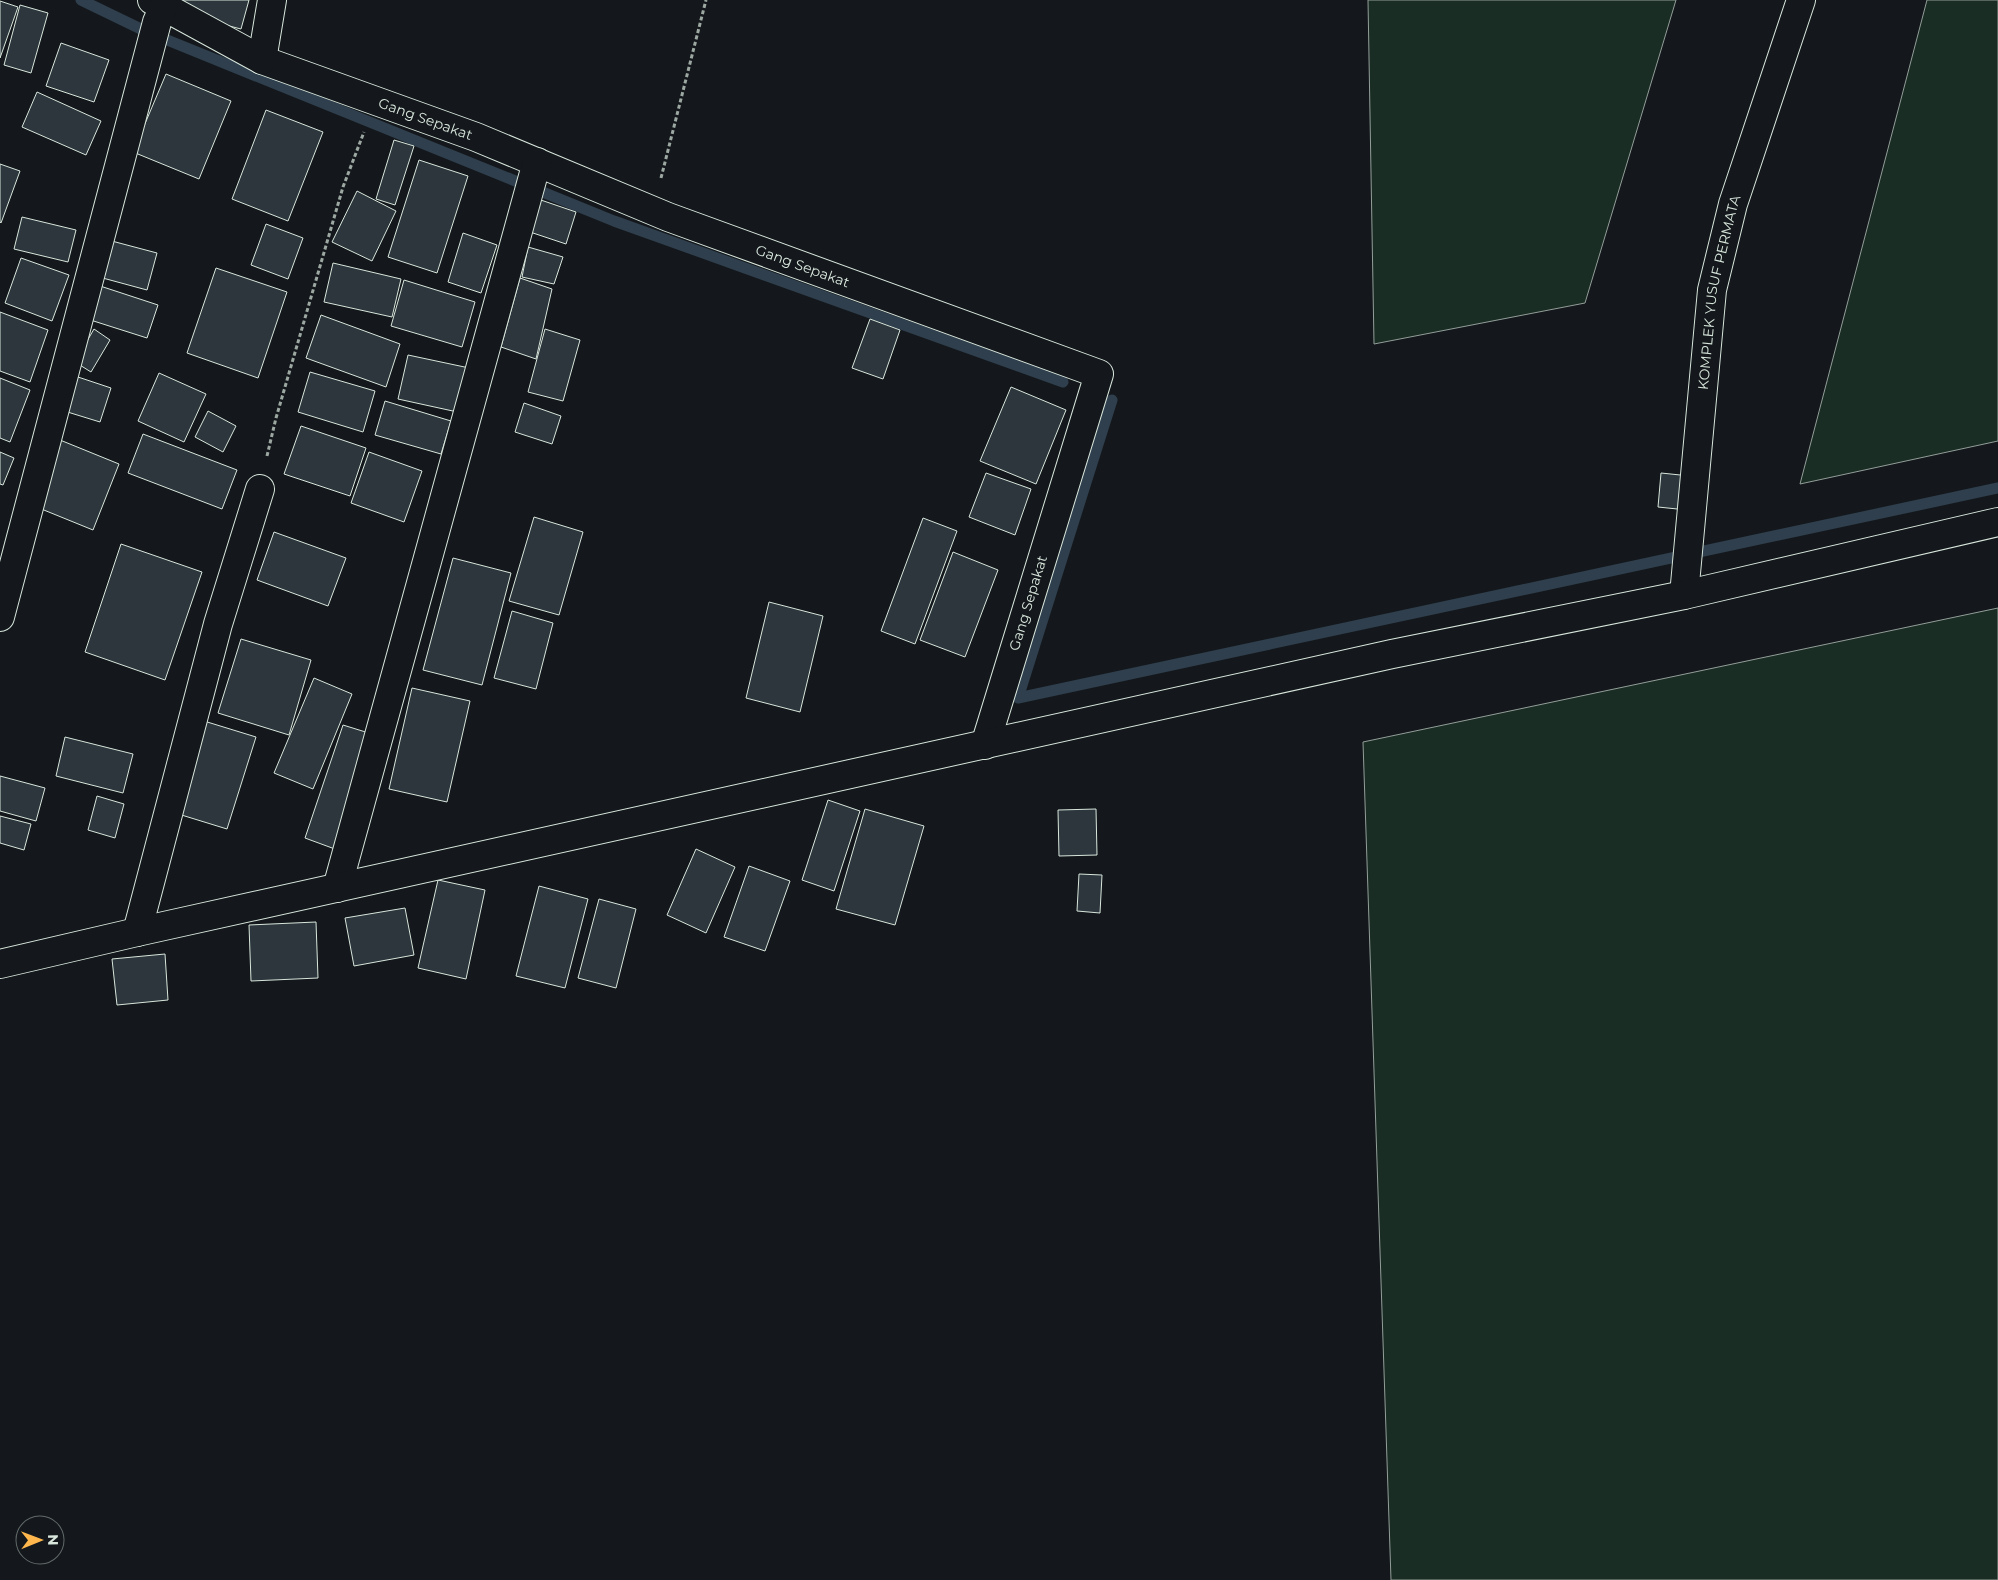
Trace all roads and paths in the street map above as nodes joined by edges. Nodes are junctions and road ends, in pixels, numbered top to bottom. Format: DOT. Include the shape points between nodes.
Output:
graph roads {
  1 [pos="272,0"];
  2 [pos="706,0"];
  3 [pos="1801,0"];
  4 [pos="156,17"];
  5 [pos="262,60"];
  6 [pos="367,124"];
  7 [pos="537,165"];
  8 [pos="652,210"];
  9 [pos="260,489"];
  10 [pos="1998,522"];
  11 [pos="1684,595"];
  12 [pos="0,617"];
  13 [pos="985,745"];
  14 [pos="337,888"];
  15 [pos="137,932"];
  16 [pos="0,964"];
  1 -- 5 [label="street"];
  2 -- 8 [label="path"];
  3 -- 11 [label="street, KOMPLEK YUSUF PERMATA" via="1733,204 1712,290"];
  4 -- 5 [label="street, Gang Sepakat"];
  4 -- 12 [label="street"];
  5 -- 7 [label="street, Gang Sepakat" via="476,137"];
  6 -- 9 [label="path" via="343,187 276,418"];
  7 -- 8 [label="street, Gang Sepakat"];
  7 -- 14 [label="street"];
  8 -- 13 [label="street, Gang Sepakat" via="1099,374"];
  9 -- 15 [label="street" via="218,624"];
  10 -- 11 [label="street"];
  11 -- 13 [label="street" via="1401,652"];
  13 -- 14 [label="street"];
  14 -- 15 [label="street"];
  15 -- 16 [label="street"];
}
